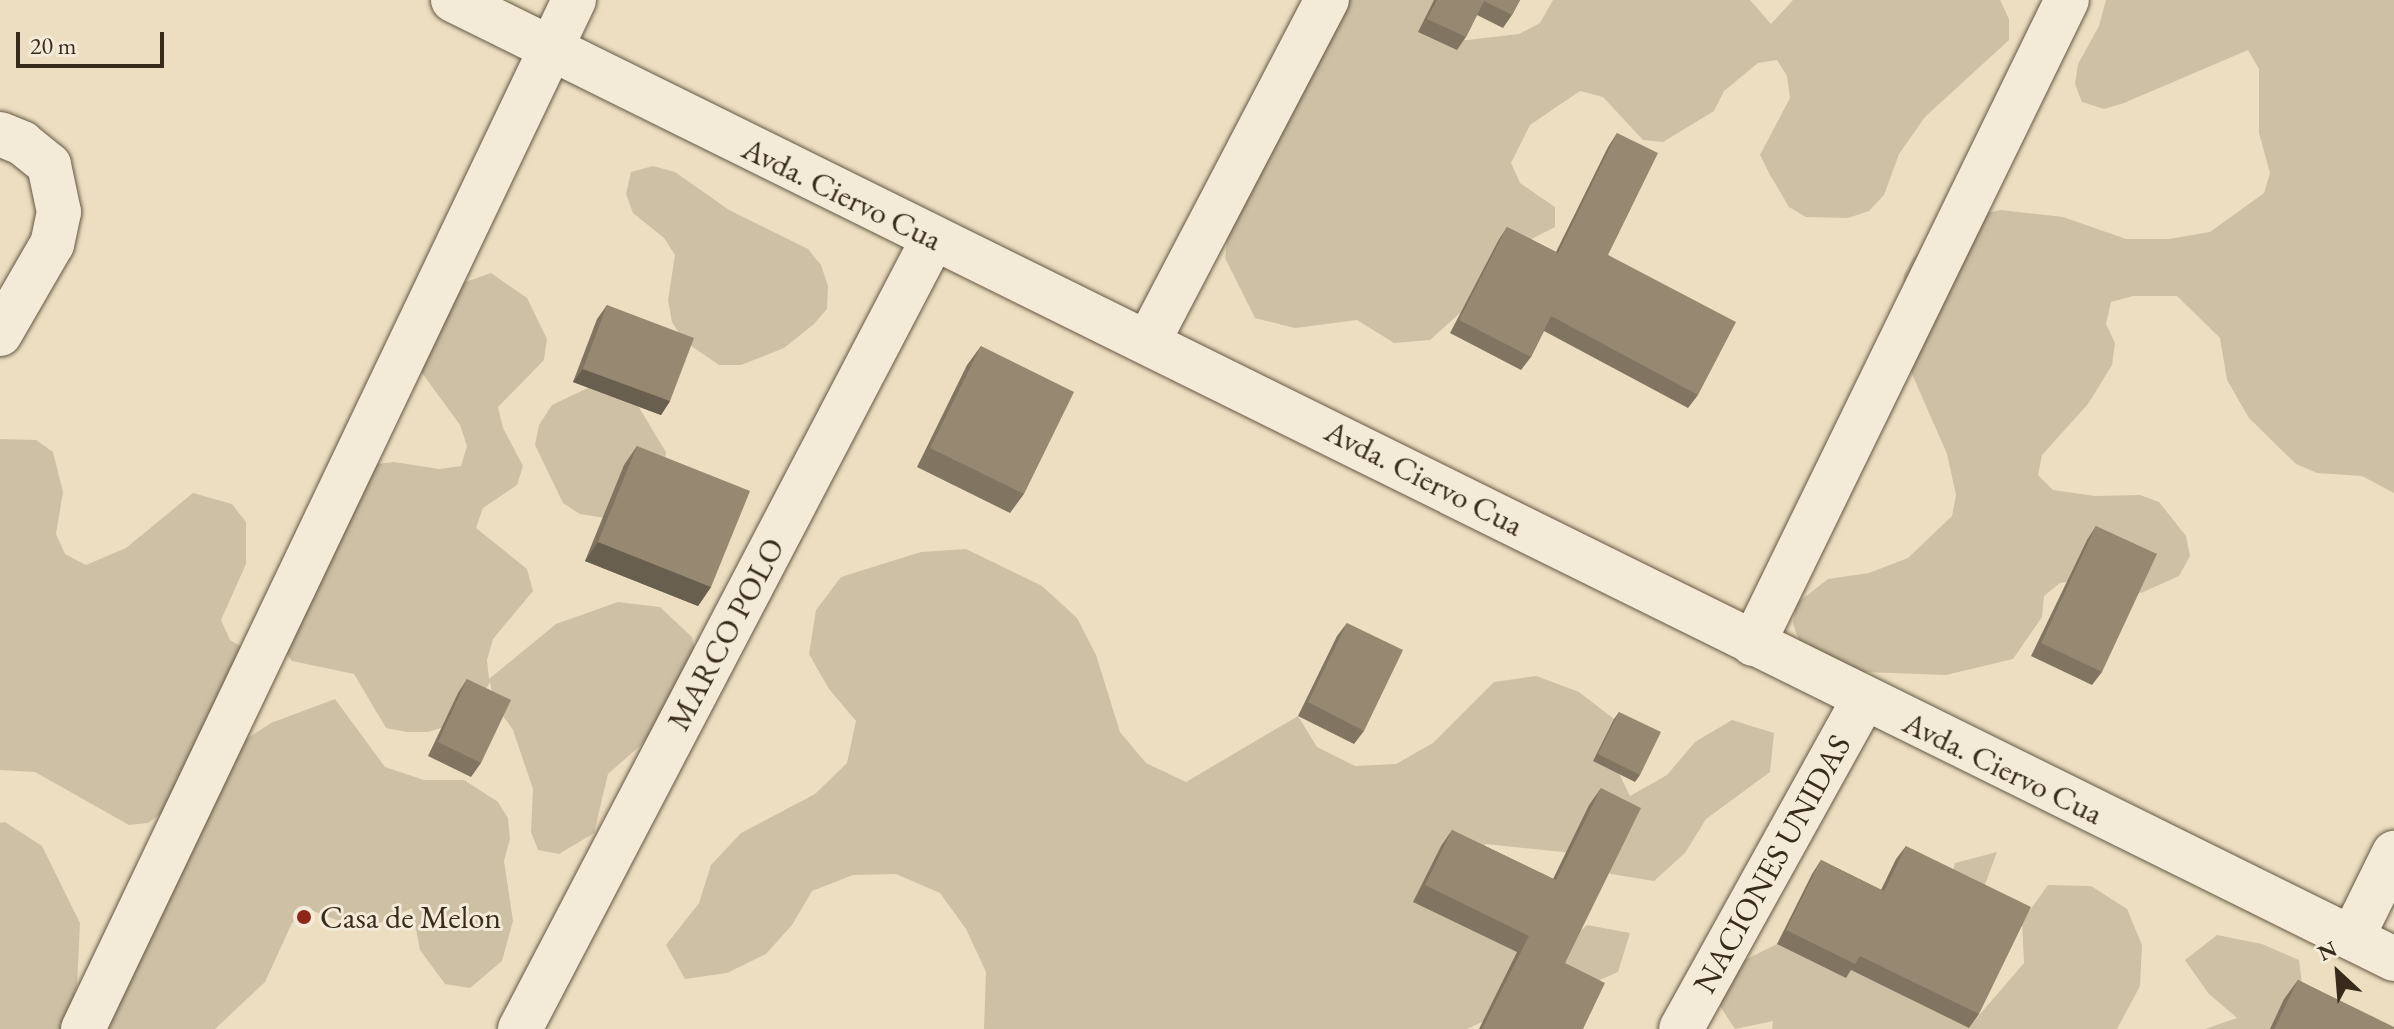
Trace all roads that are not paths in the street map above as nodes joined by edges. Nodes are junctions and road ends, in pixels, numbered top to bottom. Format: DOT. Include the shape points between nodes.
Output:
graph roads {
  1 [pos="453,0"];
  2 [pos="574,0"];
  3 [pos="1327,0"];
  4 [pos="2067,0"];
  5 [pos="550,50"];
  6 [pos="0,134"];
  7 [pos="933,239"];
  8 [pos="0,334"];
  9 [pos="1149,340"];
  10 [pos="1753,644"];
  11 [pos="1863,700"];
  12 [pos="2394,853"];
  13 [pos="2352,938"];
  14 [pos="2394,959"];
  15 [pos="83,1029"];
  16 [pos="520,1029"];
  17 [pos="1681,1029"];
  1 -- 5 [label="street, Avda. Ciervo Cua"];
  2 -- 5 [label="street"];
  3 -- 9 [label="street"];
  4 -- 10 [label="street"];
  5 -- 7 [label="street, Avda. Ciervo Cua"];
  5 -- 15 [label="street"];
  6 -- 8 [label="street" via="22,143 49,165 59,212 52,244"];
  7 -- 9 [label="street, Avda. Ciervo Cua"];
  7 -- 16 [label="street, MARCO POLO"];
  9 -- 10 [label="street, Avda. Ciervo Cua"];
  10 -- 11 [label="street, Avda. Ciervo Cua"];
  11 -- 13 [label="street, Avda. Ciervo Cua"];
  11 -- 17 [label="street, NACIONES UNIDAS"];
  12 -- 13 [label="street"];
  13 -- 14 [label="street, Avda. Ciervo Cua"];
}
